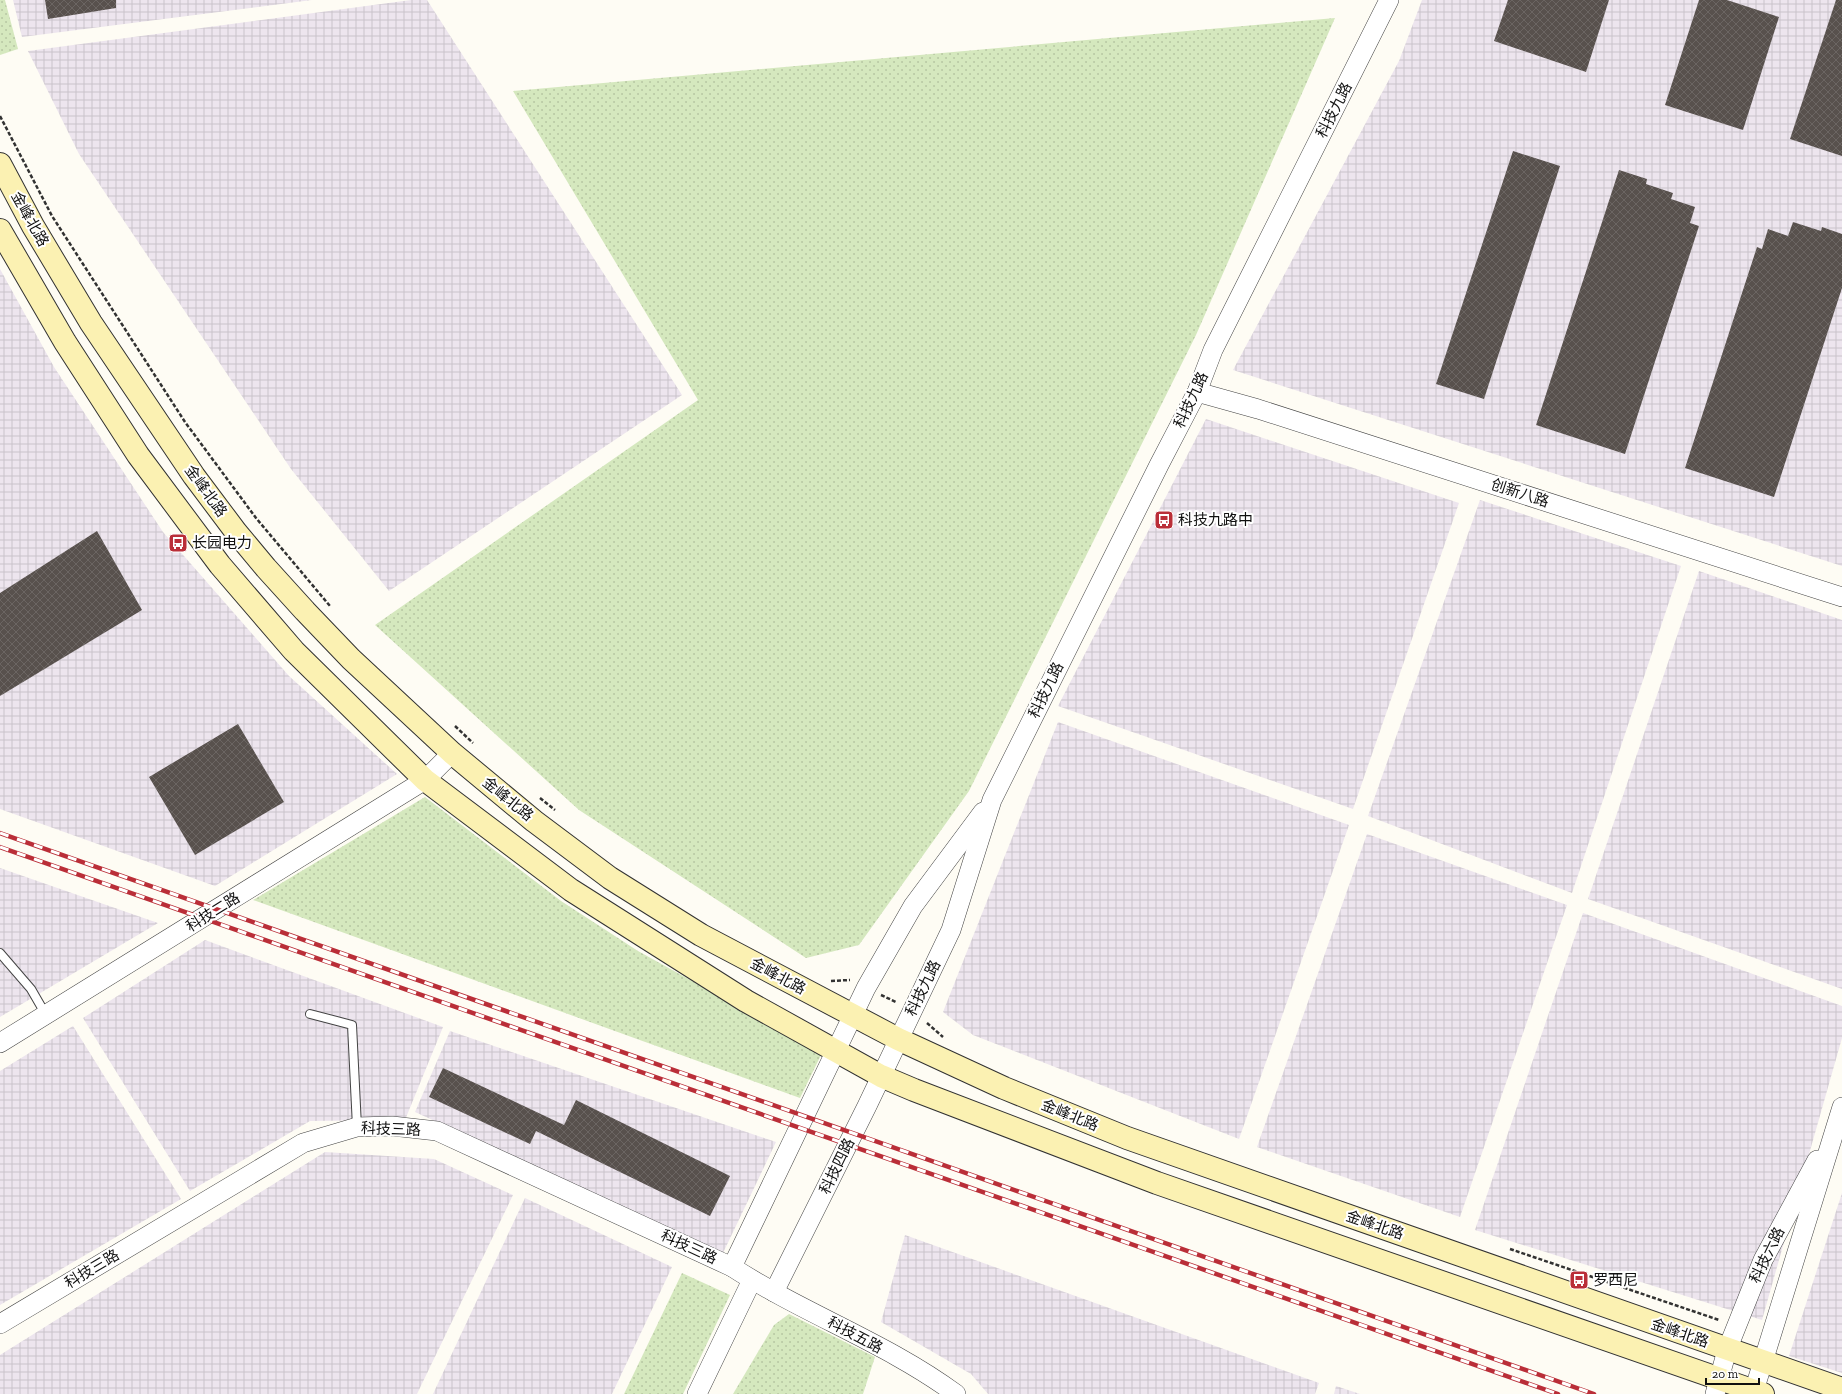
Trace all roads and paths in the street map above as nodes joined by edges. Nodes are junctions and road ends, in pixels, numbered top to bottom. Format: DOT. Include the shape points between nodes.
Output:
graph roads {
  1 [pos="1389,0"];
  2 [pos="0,116"];
  3 [pos="0,164"];
  4 [pos="0,230"];
  5 [pos="1197,392"];
  6 [pos="1842,597"];
  7 [pos="331,607"];
  8 [pos="454,726"];
  9 [pos="478,747"];
  10 [pos="452,753"];
  11 [pos="425,780"];
  12 [pos="537,796"];
  13 [pos="992,800"];
  14 [pos="556,810"];
  15 [pos="0,953"];
  16 [pos="826,981"];
  17 [pos="866,988"];
  18 [pos="913,1010"];
  19 [pos="46,1014"];
  20 [pos="310,1014"];
  21 [pos="853,1016"];
  22 [pos="898,1039"];
  23 [pos="947,1040"];
  24 [pos="0,1043"];
  25 [pos="835,1050"];
  26 [pos="881,1076"];
  27 [pos="1840,1115"];
  28 [pos="357,1127"];
  29 [pos="1504,1248"];
  30 [pos="732,1267"];
  31 [pos="752,1280"];
  32 [pos="774,1292"];
  33 [pos="0,1324"];
  34 [pos="1737,1326"];
  35 [pos="1727,1350"];
  36 [pos="1763,1362"];
  37 [pos="1717,1386"];
  38 [pos="1842,1389"];
  39 [pos="1756,1393"];
  40 [pos="697,1394"];
  41 [pos="956,1394"];
  1 -- 5 [label="street, 科技九路" via="1213,350"];
  2 -- 7 [label="path" via="52,216 185,422 256,518"];
  3 -- 10 [label="main road, 金峰北路" via="33,226 91,323 194,476 236,532 300,606 341,648"];
  4 -- 11 [label="main road, 金峰北路" via="64,342 138,455 220,565 294,651"];
  5 -- 6 [label="street, 创新八路" via="1258,409"];
  5 -- 13 [label="street, 科技九路"];
  8 -- 9 [label="path"];
  10 -- 11 [label="street, 科技二路"];
  10 -- 21 [label="main road, 金峰北路" via="534,821 610,878 701,935"];
  11 -- 19 [label="street, 科技二路"];
  11 -- 25 [label="main road, 金峰北路" via="571,890 746,1001"];
  12 -- 14 [label="path"];
  13 -- 17 [label="street, 科技九路" via="913,906"];
  13 -- 18 [label="street, 科技九路" via="951,930"];
  15 -- 19 [label="lane" via="31,989"];
  16 -- 17 [label="path" via="848,979"];
  17 -- 18 [label="path"];
  17 -- 21 [label="street, 科技九路"];
  18 -- 22 [label="street, 科技九路"];
  18 -- 23 [label="path"];
  19 -- 24 [label="street, 科技二路"];
  20 -- 28 [label="lane" via="352,1026"];
  21 -- 22 [label="main road, 金峰北路"];
  21 -- 25 [label="street"];
  22 -- 26 [label="street, 科技四路"];
  22 -- 35 [label="main road, 金峰北路" via="1004,1088 1127,1138"];
  25 -- 26 [label="main road, 金峰北路"];
  25 -- 30 [label="street"];
  26 -- 32 [label="street, 科技四路"];
  26 -- 37 [label="main road, 金峰北路" via="1157,1182"];
  27 -- 34 [label="street, 科技六路" via="1763,1260"];
  27 -- 36 [label="street, 科技六路"];
  28 -- 30 [label="street, 科技三路" via="392,1126 438,1131"];
  28 -- 33 [label="street, 科技三路" via="303,1143"];
  29 -- 34 [label="path"];
  30 -- 31 [label="street, 科技三路"];
  31 -- 32 [label="street, 科技五路"];
  31 -- 40 [label="street"];
  32 -- 41 [label="street, 科技五路" via="928,1373"];
  34 -- 35 [label="street, 科技六路"];
  35 -- 36 [label="main road, 金峰北路"];
  35 -- 37 [label="street, 科技六路"];
  36 -- 38 [label="main road, 金峰北路"];
  36 -- 39 [label="street, 科技六路"];
  37 -- 39 [label="main road, 金峰北路"];
}
